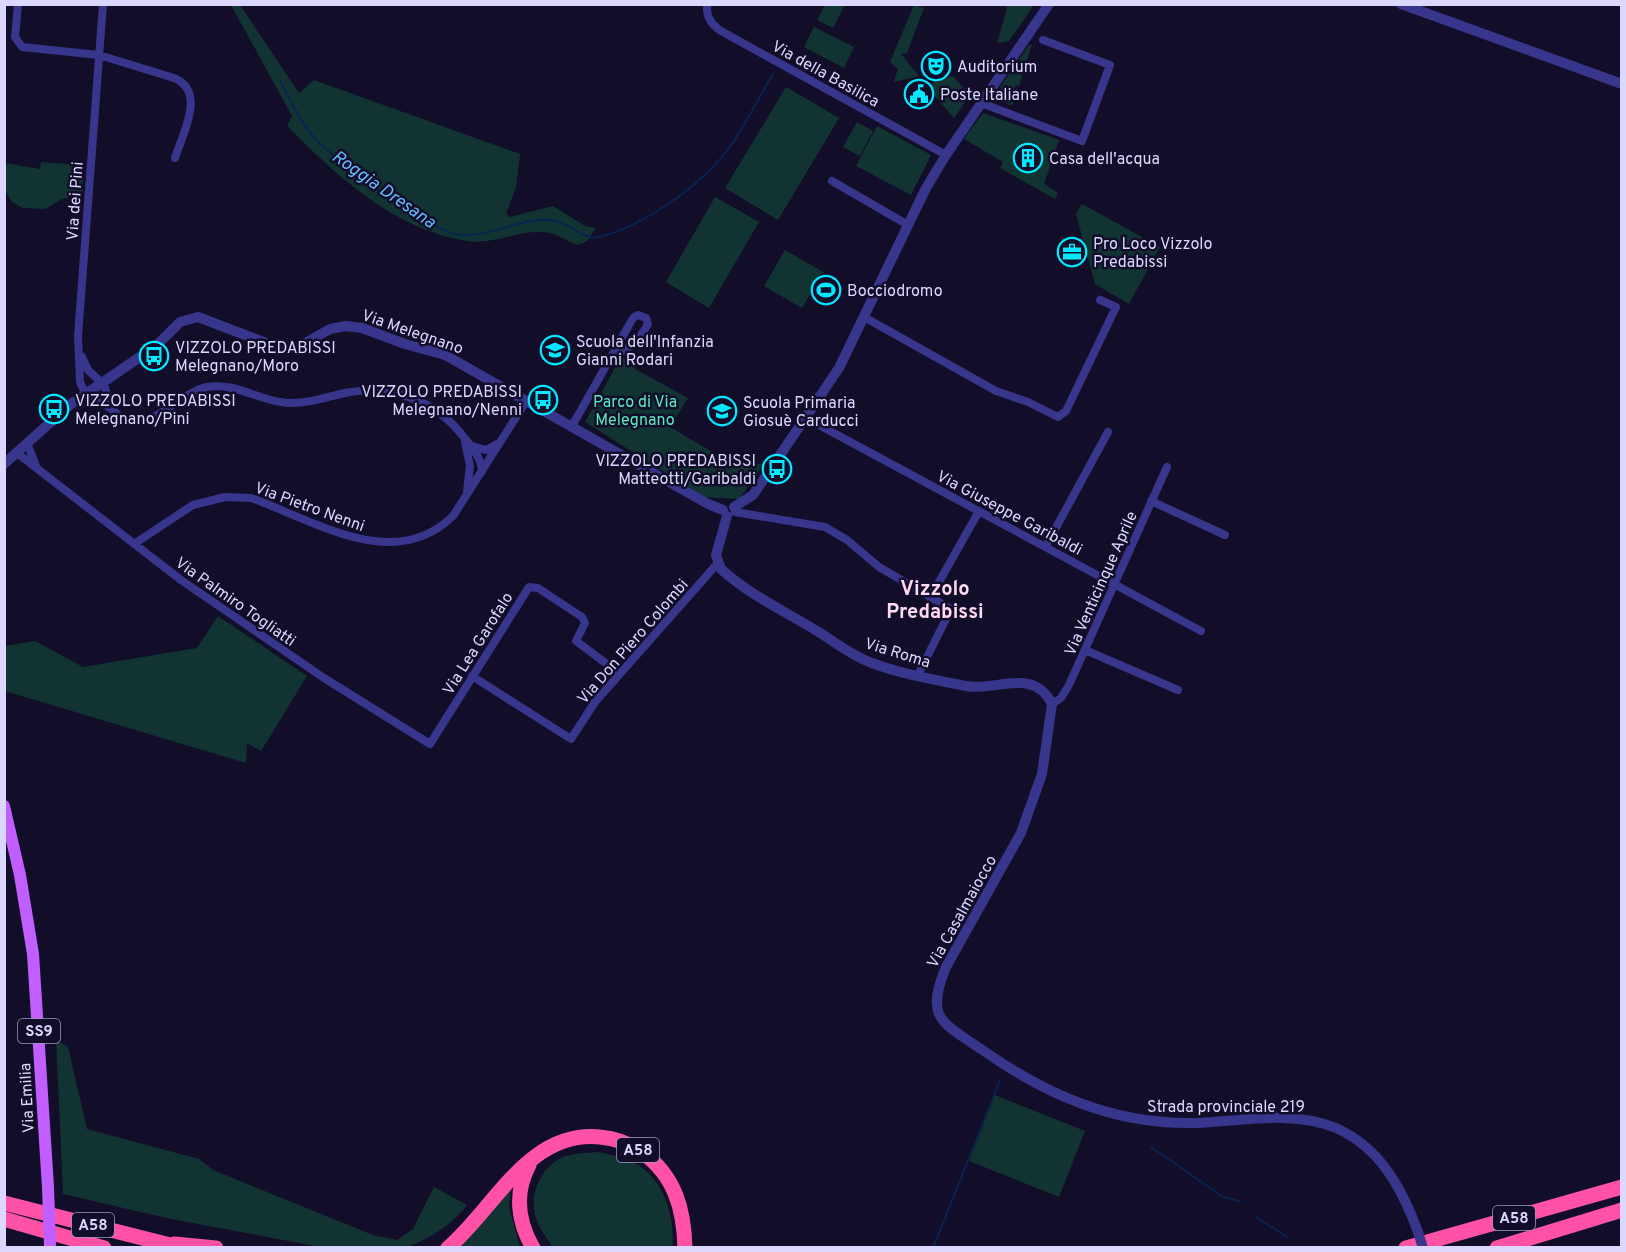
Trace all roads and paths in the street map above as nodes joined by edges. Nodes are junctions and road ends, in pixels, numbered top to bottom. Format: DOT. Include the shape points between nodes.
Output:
graph roads {
  1 [pos="18,4"];
  2 [pos="104,4"];
  3 [pos="707,4"];
  4 [pos="1049,4"];
  5 [pos="1401,4"];
  6 [pos="1043,40"];
  7 [pos="99,55"];
  8 [pos="1622,84"];
  9 [pos="981,103"];
  10 [pos="946,155"];
  11 [pos="175,158"];
  12 [pos="832,181"];
  13 [pos="908,225"];
  14 [pos="1100,300"];
  15 [pos="864,317"];
  16 [pos="79,350"];
  17 [pos="613,356"];
  18 [pos="102,382"];
  19 [pos="85,394"];
  20 [pos="527,400"];
  21 [pos="114,412"];
  22 [pos="806,417"];
  23 [pos="572,426"];
  24 [pos="1108,432"];
  25 [pos="462,435"];
  26 [pos="501,441"];
  27 [pos="27,443"];
  28 [pos="469,444"];
  29 [pos="16,453"];
  30 [pos="469,459"];
  31 [pos="4,464"];
  32 [pos="37,467"];
  33 [pos="1167,467"];
  34 [pos="482,471"];
  35 [pos="466,496"];
  36 [pos="1151,501"];
  37 [pos="730,511"];
  38 [pos="979,511"];
  39 [pos="1225,535"];
  40 [pos="134,544"];
  41 [pos="1046,546"];
  42 [pos="717,564"];
  43 [pos="1115,583"];
  44 [pos="930,598"];
  45 [pos="1201,631"];
  46 [pos="1085,650"];
  47 [pos="619,673"];
  48 [pos="918,675"];
  49 [pos="472,676"];
  50 [pos="1178,690"];
  51 [pos="1052,704"];
  52 [pos="430,744"];
  53 [pos="4,806"];
  54 [pos="1040,1086"];
  55 [pos="531,1160"];
  56 [pos="1622,1187"];
  57 [pos="4,1203"];
  58 [pos="1622,1210"];
  59 [pos="4,1219"];
  60 [pos="176,1246"];
  61 [pos="50,1247"];
  62 [pos="104,1248"];
  63 [pos="216,1248"];
  64 [pos="448,1248"];
  65 [pos="533,1248"];
  66 [pos="685,1248"];
  67 [pos="1406,1248"];
  68 [pos="1423,1248"];
  69 [pos="1497,1248"];
  1 -- 7 [label="street" via="15,37 22,46"];
  2 -- 7 [label="street, Via dei Pini"];
  3 -- 10 [label="street, Via della Basilica" via="706,14 721,31"];
  4 -- 9 [label="street"];
  5 -- 8 [label="street"];
  6 -- 9 [label="street" via="1110,65 1082,141"];
  7 -- 11 [label="street" via="174,78 188,88 191,105"];
  7 -- 16 [label="street, Via dei Pini"];
  9 -- 10 [label="street"];
  10 -- 13 [label="street"];
  12 -- 13 [label="street"];
  13 -- 15 [label="street"];
  14 -- 15 [label="street" via="1116,308 1066,411 1058,417 996,391"];
  15 -- 22 [label="street" via="837,372"];
  16 -- 18 [label="street" via="88,370"];
  16 -- 19 [label="street, Via dei Pini" via="80,382"];
  17 -- 17 [label="street" via="636,344 648,324 646,318 633,318"];
  17 -- 23 [label="street"];
  18 -- 19 [label="street, Via Melegnano"];
  18 -- 20 [label="street, Via Melegnano" via="156,346 182,320 198,316 282,349 300,346 333,328 362,328 450,357"];
  18 -- 21 [label="street"];
  19 -- 21 [label="street"];
  19 -- 27 [label="street, Via Melegnano"];
  20 -- 23 [label="street, Via Melegnano"];
  20 -- 26 [label="street, Via Pietro Nenni"];
  21 -- 25 [label="street" via="127,421 143,421 189,394 214,386 291,403 371,390 426,404 452,421"];
  22 -- 37 [label="street" via="753,495"];
  22 -- 38 [label="street, Via Giuseppe Garibaldi"];
  23 -- 37 [label="street, Via Melegnano" via="708,504"];
  24 -- 41 [label="street"];
  25 -- 28 [label="street"];
  25 -- 30 [label="street"];
  26 -- 28 [label="street" via="486,450"];
  26 -- 34 [label="street, Via Pietro Nenni"];
  27 -- 29 [label="street, Via Melegnano"];
  27 -- 32 [label="street, Via Palmiro Togliatti"];
  28 -- 34 [label="street"];
  29 -- 31 [label="street, Via Melegnano"];
  29 -- 32 [label="street, Via Palmiro Togliatti"];
  30 -- 34 [label="street"];
  30 -- 35 [label="street"];
  32 -- 40 [label="street, Via Palmiro Togliatti"];
  33 -- 36 [label="street, Via Venticinque Aprile"];
  34 -- 35 [label="street, Via Pietro Nenni"];
  35 -- 40 [label="street, Via Pietro Nenni" via="439,528 397,542 352,538 259,501 236,496 193,505"];
  36 -- 39 [label="street"];
  36 -- 43 [label="street, Via Venticinque Aprile"];
  37 -- 42 [label="street" via="716,552"];
  37 -- 44 [label="street" via="825,527"];
  38 -- 41 [label="street, Via Giuseppe Garibaldi"];
  38 -- 44 [label="street"];
  40 -- 52 [label="street, Via Palmiro Togliatti" via="296,659"];
  41 -- 43 [label="street, Via Giuseppe Garibaldi"];
  42 -- 47 [label="street, Via Don Piero Colombi"];
  42 -- 48 [label="street, Via Roma" via="856,656"];
  43 -- 45 [label="street, Via Giuseppe Garibaldi"];
  43 -- 46 [label="street, Via Venticinque Aprile"];
  44 -- 48 [label="street" via="951,609"];
  46 -- 50 [label="street"];
  46 -- 51 [label="street, Via Venticinque Aprile" via="1064,694"];
  47 -- 49 [label="street, Via Don Piero Colombi" via="571,739"];
  47 -- 49 [label="street, Via Lea Garofalo" via="576,641 585,623 582,617 534,587 526,590"];
  48 -- 51 [label="street, Via Roma" via="977,687 1018,681 1039,689"];
  49 -- 52 [label="street, Via Lea Garofalo"];
  51 -- 54 [label="street, Via Casalmaiocco" via="1042,774 1021,833 946,967 935,1001 939,1016 949,1026"];
  53 -- 61 [label="main road, Via Emilia / SS9, bridge" via="33,954"];
  54 -- 68 [label="street, Strada provinciale 219, bridge" via="1092,1109 1135,1120 1176,1123 1286,1119 1334,1128 1358,1141 1381,1161 1400,1189"];
  55 -- 64 [label="highway, A58"];
  55 -- 65 [label="highway" via="522,1184 519,1209"];
  55 -- 66 [label="highway, A58" via="549,1146 578,1137 608,1138 639,1150 672,1185 682,1212"];
  56 -- 67 [label="highway, A58"];
  57 -- 60 [label="highway, A58"];
  58 -- 69 [label="highway, A58"];
  59 -- 62 [label="highway, A58"];
  60 -- 63 [label="highway, A58"];
}
